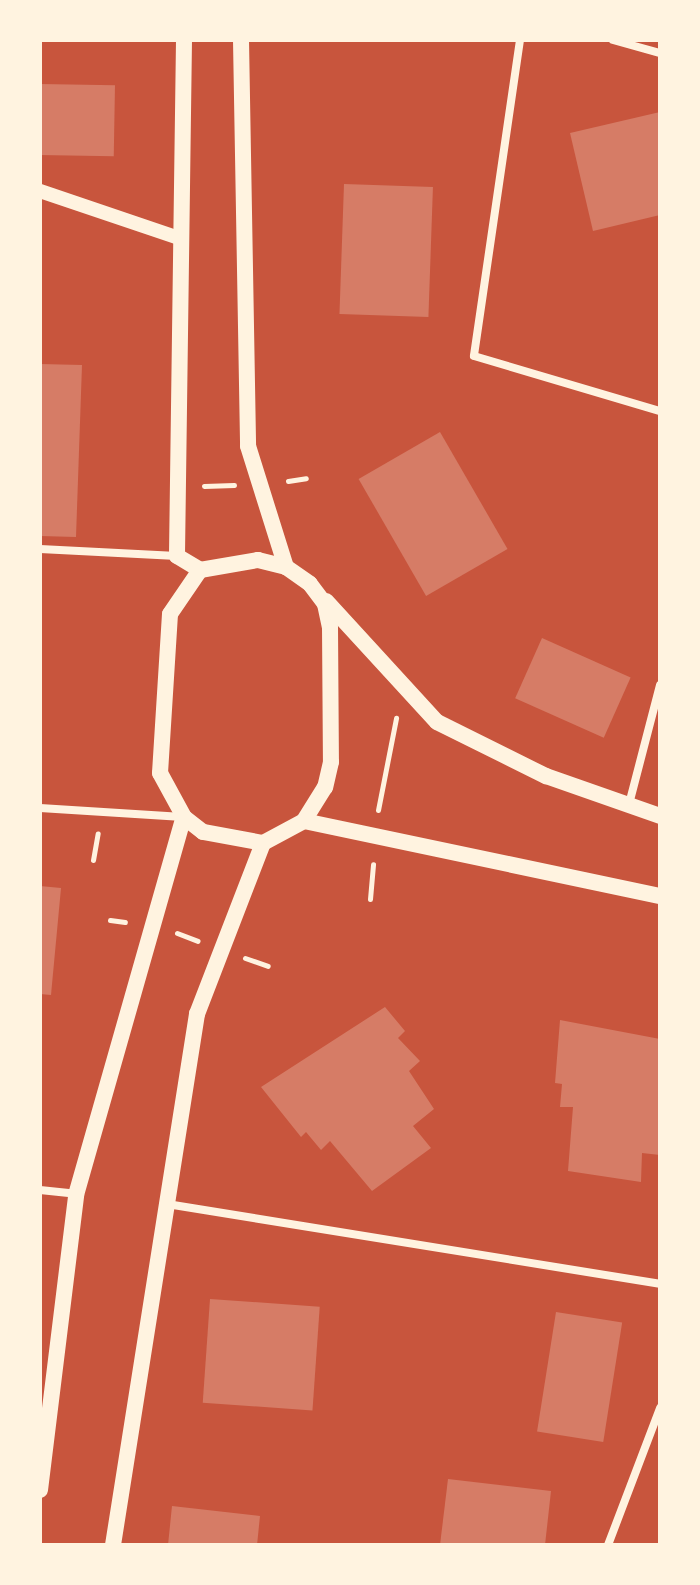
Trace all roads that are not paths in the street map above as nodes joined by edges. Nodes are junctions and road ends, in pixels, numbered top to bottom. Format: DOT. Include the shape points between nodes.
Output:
graph roads {
  1 [pos="184,40"];
  2 [pos="241,40"];
  3 [pos="520,40"];
  4 [pos="613,40"];
  5 [pos="660,53"];
  6 [pos="40,191"];
  7 [pos="179,238"];
  8 [pos="660,411"];
  9 [pos="40,549"];
  10 [pos="177,556"];
  11 [pos="286,567"];
  12 [pos="200,570"];
  13 [pos="310,584"];
  14 [pos="660,685"];
  15 [pos="40,808"];
  16 [pos="628,808"];
  17 [pos="660,816"];
  18 [pos="184,817"];
  19 [pos="304,821"];
  20 [pos="263,843"];
  21 [pos="660,896"];
  22 [pos="40,1190"];
  23 [pos="76,1195"];
  24 [pos="164,1204"];
  25 [pos="660,1284"];
  26 [pos="660,1408"];
  27 [pos="40,1490"];
  28 [pos="113,1545"];
  29 [pos="608,1545"];
  1 -- 7 [label="main road"];
  2 -- 11 [label="main road" via="248,446"];
  3 -- 8 [label="street" via="474,356"];
  4 -- 5 [label="street"];
  6 -- 7 [label="street"];
  7 -- 10 [label="main road"];
  9 -- 10 [label="street"];
  10 -- 12 [label="main road"];
  11 -- 12 [label="main road" via="258,560"];
  11 -- 13 [label="main road"];
  12 -- 18 [label="main road" via="170,614 165,640 160,773"];
  13 -- 16 [label="main road" via="437,722 546,776"];
  13 -- 19 [label="main road" via="325,604 330,627 331,762 325,787"];
  14 -- 16 [label="street"];
  15 -- 18 [label="street"];
  16 -- 17 [label="main road"];
  18 -- 20 [label="main road" via="226,840"];
  18 -- 23 [label="main road"];
  19 -- 20 [label="main road"];
  19 -- 21 [label="main road"];
  20 -- 24 [label="main road" via="197,1014"];
  22 -- 23 [label="street"];
  23 -- 27 [label="main road"];
  24 -- 25 [label="street"];
  24 -- 28 [label="main road"];
  26 -- 29 [label="street"];
}
